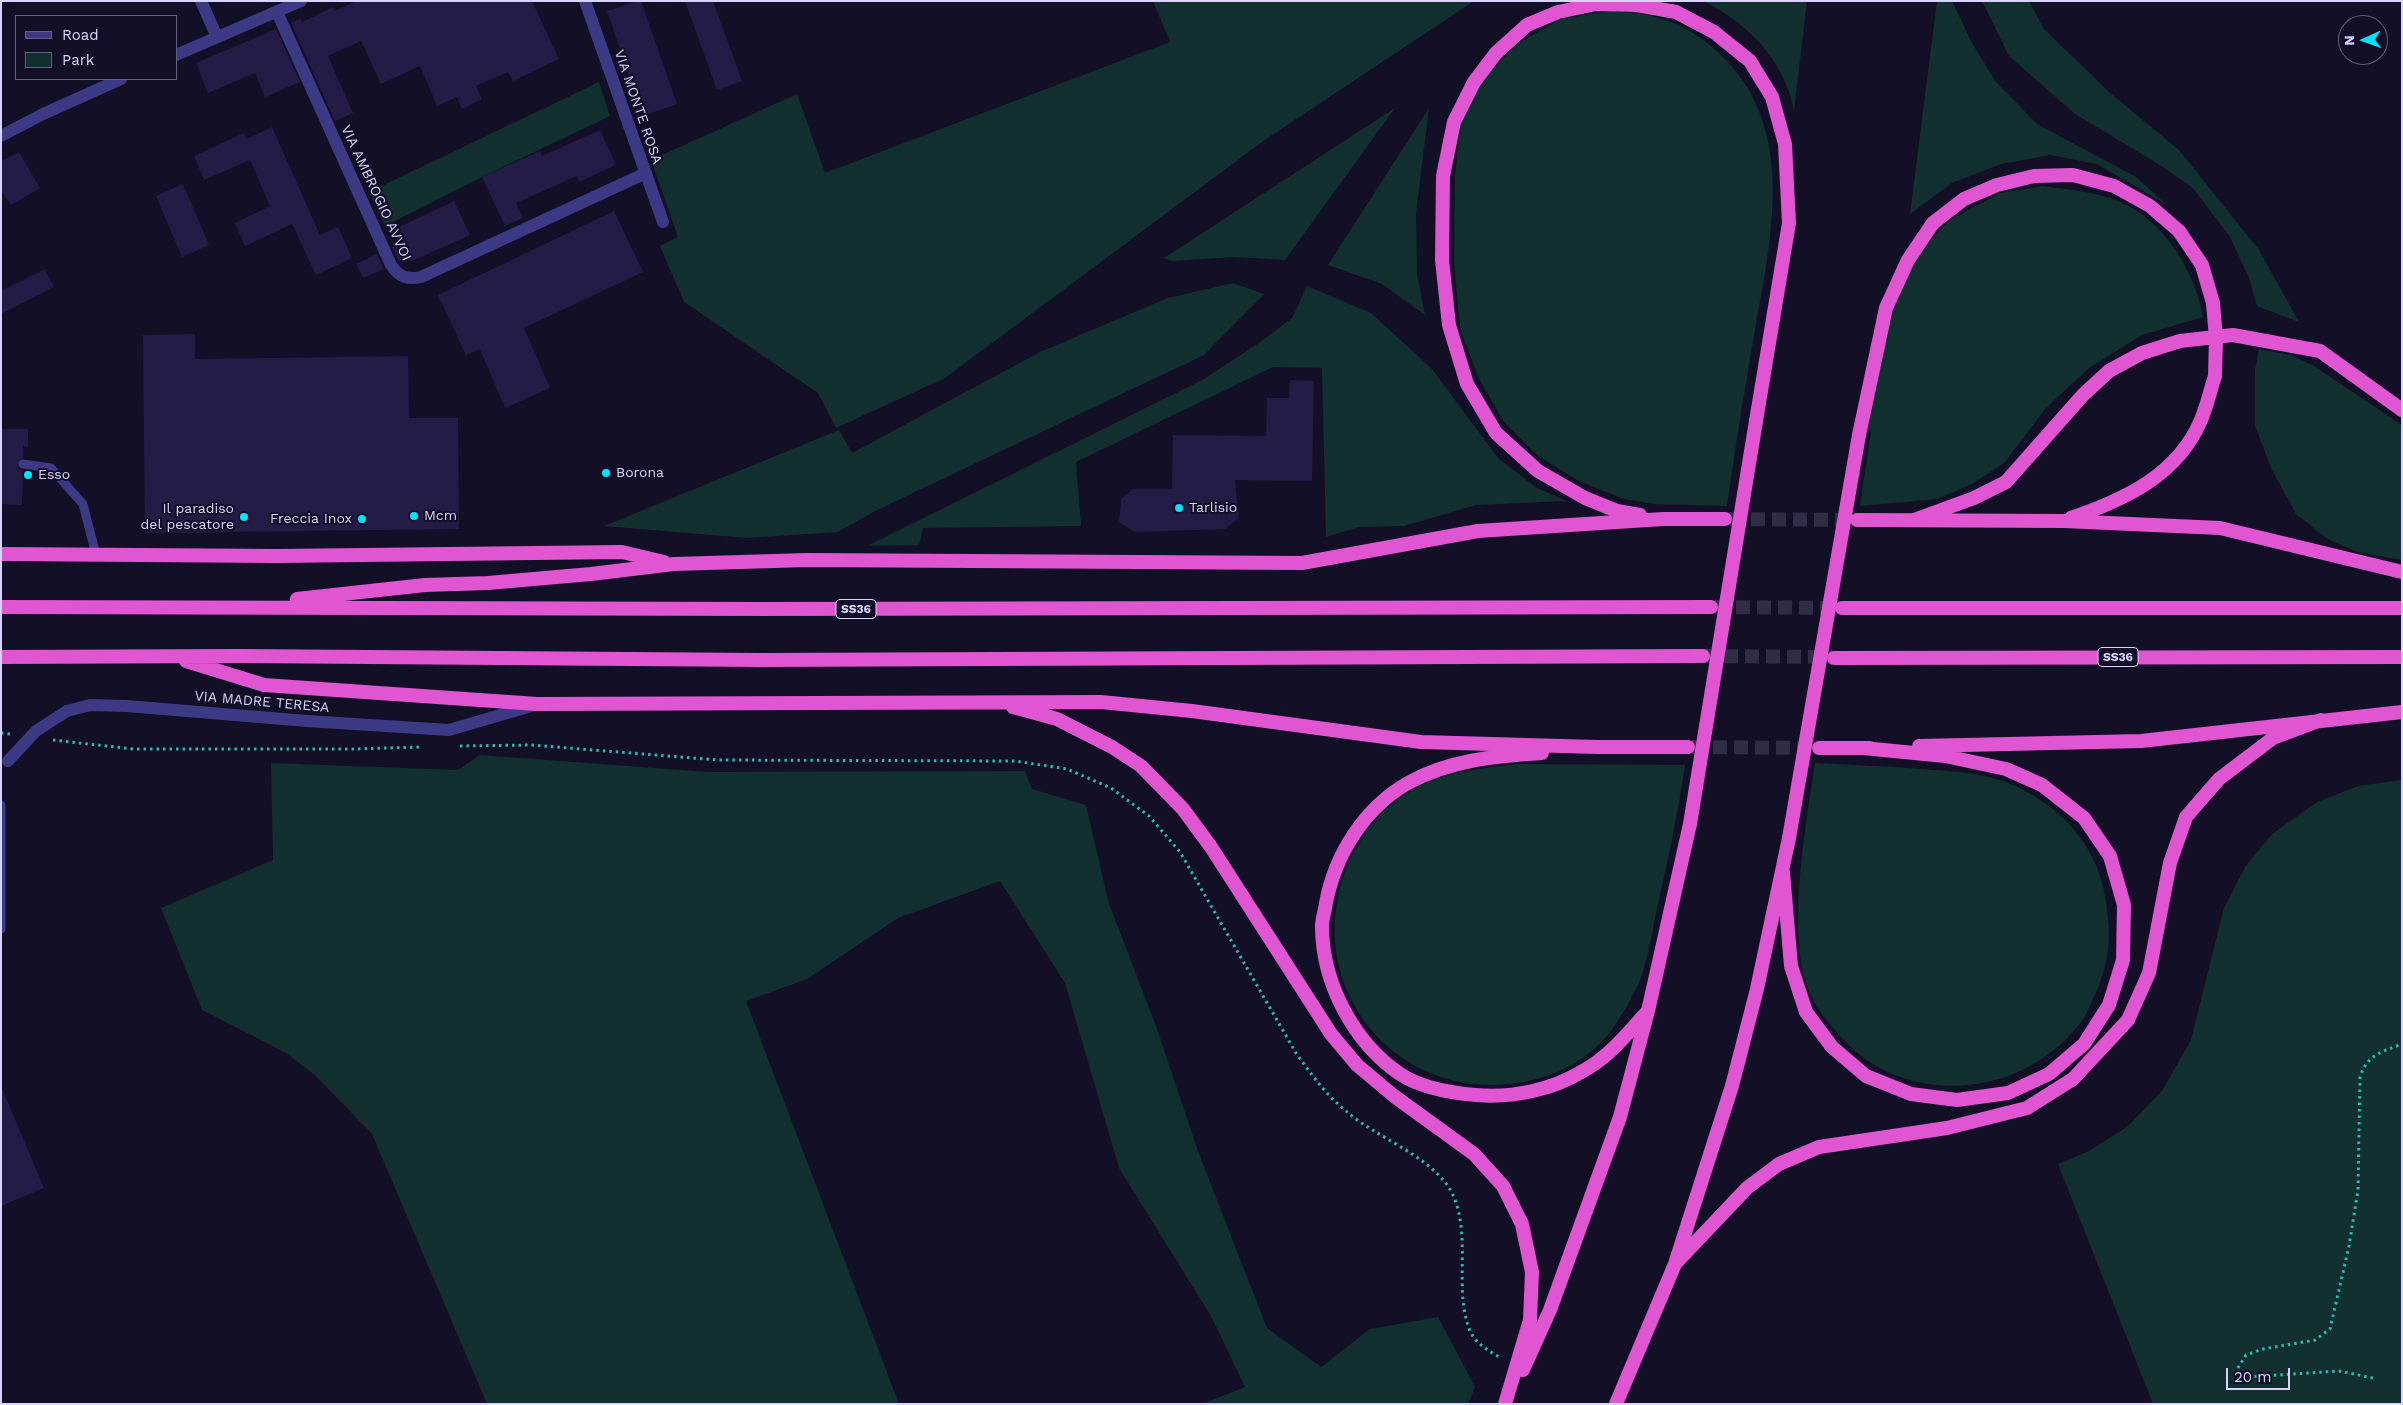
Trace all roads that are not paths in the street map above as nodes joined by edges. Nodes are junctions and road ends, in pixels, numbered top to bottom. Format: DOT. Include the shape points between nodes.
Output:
graph roads {
  1 [pos="201,1"];
  2 [pos="301,1"];
  3 [pos="585,1"];
  4 [pos="277,12"];
  5 [pos="217,37"];
  6 [pos="178,53"];
  7 [pos="119,80"];
  8 [pos="1,136"];
  9 [pos="646,173"];
  10 [pos="663,222"];
  11 [pos="2402,410"];
  12 [pos="23,464"];
  13 [pos="1663,519"];
  14 [pos="1725,519"];
  15 [pos="1856,520"];
  16 [pos="1914,520"];
  17 [pos="2064,521"];
  18 [pos="1,554"];
  19 [pos="96,555"];
  20 [pos="674,564"];
  21 [pos="2402,572"];
  22 [pos="229,606"];
  23 [pos="1,607"];
  24 [pos="1711,607"];
  25 [pos="1842,608"];
  26 [pos="2402,608"];
  27 [pos="1703,656"];
  28 [pos="1,657"];
  29 [pos="2402,657"];
  30 [pos="176,658"];
  31 [pos="1834,658"];
  32 [pos="992,702"];
  33 [pos="537,704"];
  34 [pos="2402,712"];
  35 [pos="2321,720"];
  36 [pos="1597,747"];
  37 [pos="1688,747"];
  38 [pos="1819,748"];
  39 [pos="1863,748"];
  40 [pos="5,763"];
  41 [pos="1,805"];
  42 [pos="1782,872"];
  43 [pos="1,929"];
  44 [pos="1648,1011"];
  45 [pos="1675,1264"];
  46 [pos="1506,1404"];
  47 [pos="1616,1404"];
  1 -- 5 [label="street"];
  2 -- 4 [label="street"];
  3 -- 9 [label="street, VIA MONTE ROSA"];
  4 -- 5 [label="street"];
  4 -- 9 [label="street, VIA AMBROGIO AVVOI" via="391,265 397,274 409,280"];
  5 -- 6 [label="street"];
  7 -- 8 [label="street"];
  9 -- 10 [label="street, VIA MONTE ROSA"];
  11 -- 16 [label="highway" via="2320,351 2233,335 2180,341 2142,353 2110,371 2083,395 2006,482 1974,498"];
  12 -- 19 [label="lane" via="51,468 83,504"];
  13 -- 14 [label="highway"];
  13 -- 20 [label="highway" via="1478,531 1302,563 807,560"];
  13 -- 44 [label="highway, bridge" via="1617,511 1584,498 1538,471 1496,433 1467,384 1449,326 1442,260 1443,176 1454,122 1474,82 1496,52 1527,25 1558,12 1596,4 1637,5 1676,12 1714,32 1750,61 1772,97 1785,144 1789,223 1690,824"];
  15 -- 16 [label="highway"];
  16 -- 17 [label="highway"];
  17 -- 21 [label="highway" via="2220,528"];
  17 -- 42 [label="highway, bridge" via="2111,504 2149,483 2179,455 2201,421 2215,376 2214,304 2202,265 2178,231 2150,206 2114,186 2073,175 2034,176 1997,185 1964,199 1933,223 1908,260 1886,308 1859,435"];
  18 -- 19 [label="highway"];
  19 -- 20 [label="highway" via="622,552"];
  20 -- 22 [label="highway"];
  22 -- 23 [label="highway, SS36"];
  22 -- 24 [label="highway, SS36" via="754,609"];
  25 -- 26 [label="highway"];
  27 -- 30 [label="highway" via="771,660"];
  28 -- 30 [label="highway"];
  29 -- 31 [label="highway, SS36"];
  30 -- 33 [label="highway" via="264,685"];
  32 -- 33 [label="highway"];
  32 -- 36 [label="highway" via="1101,702 1421,742"];
  32 -- 46 [label="highway" via="1057,719 1141,766 1183,809 1211,846 1331,1034 1357,1065 1474,1154 1503,1186 1522,1224 1532,1272 1530,1320"];
  33 -- 40 [label="street, VIA MADRE TERESA, bridge" via="449,730 90,705 67,710 36,731"];
  34 -- 35 [label="highway"];
  35 -- 39 [label="highway" via="2141,741"];
  35 -- 45 [label="highway" via="2273,738 2219,779 2186,817 2170,863 2149,973 2128,1020 2073,1079 2028,1108 1948,1128 1819,1146 1779,1164 1747,1188"];
  36 -- 37 [label="highway"];
  36 -- 44 [label="highway" via="1490,756 1451,766 1408,783 1372,812 1348,843 1330,883 1322,925 1327,969 1342,1009 1366,1043 1400,1074 1446,1093 1498,1097 1542,1090 1584,1072 1615,1048"];
  38 -- 39 [label="highway"];
  39 -- 42 [label="highway" via="1945,756 2006,769 2042,785 2084,818 2110,856 2124,905 2123,960 2109,1005 2084,1044 2049,1074 2008,1092 1957,1100 1911,1094 1866,1076 1832,1048 1806,1012 1792,966"];
  41 -- 43 [label="lane"];
  42 -- 45 [label="highway" via="1732,1086"];
  44 -- 46 [label="highway" via="1616,1126 1550,1310"];
  45 -- 47 [label="highway"];
}
